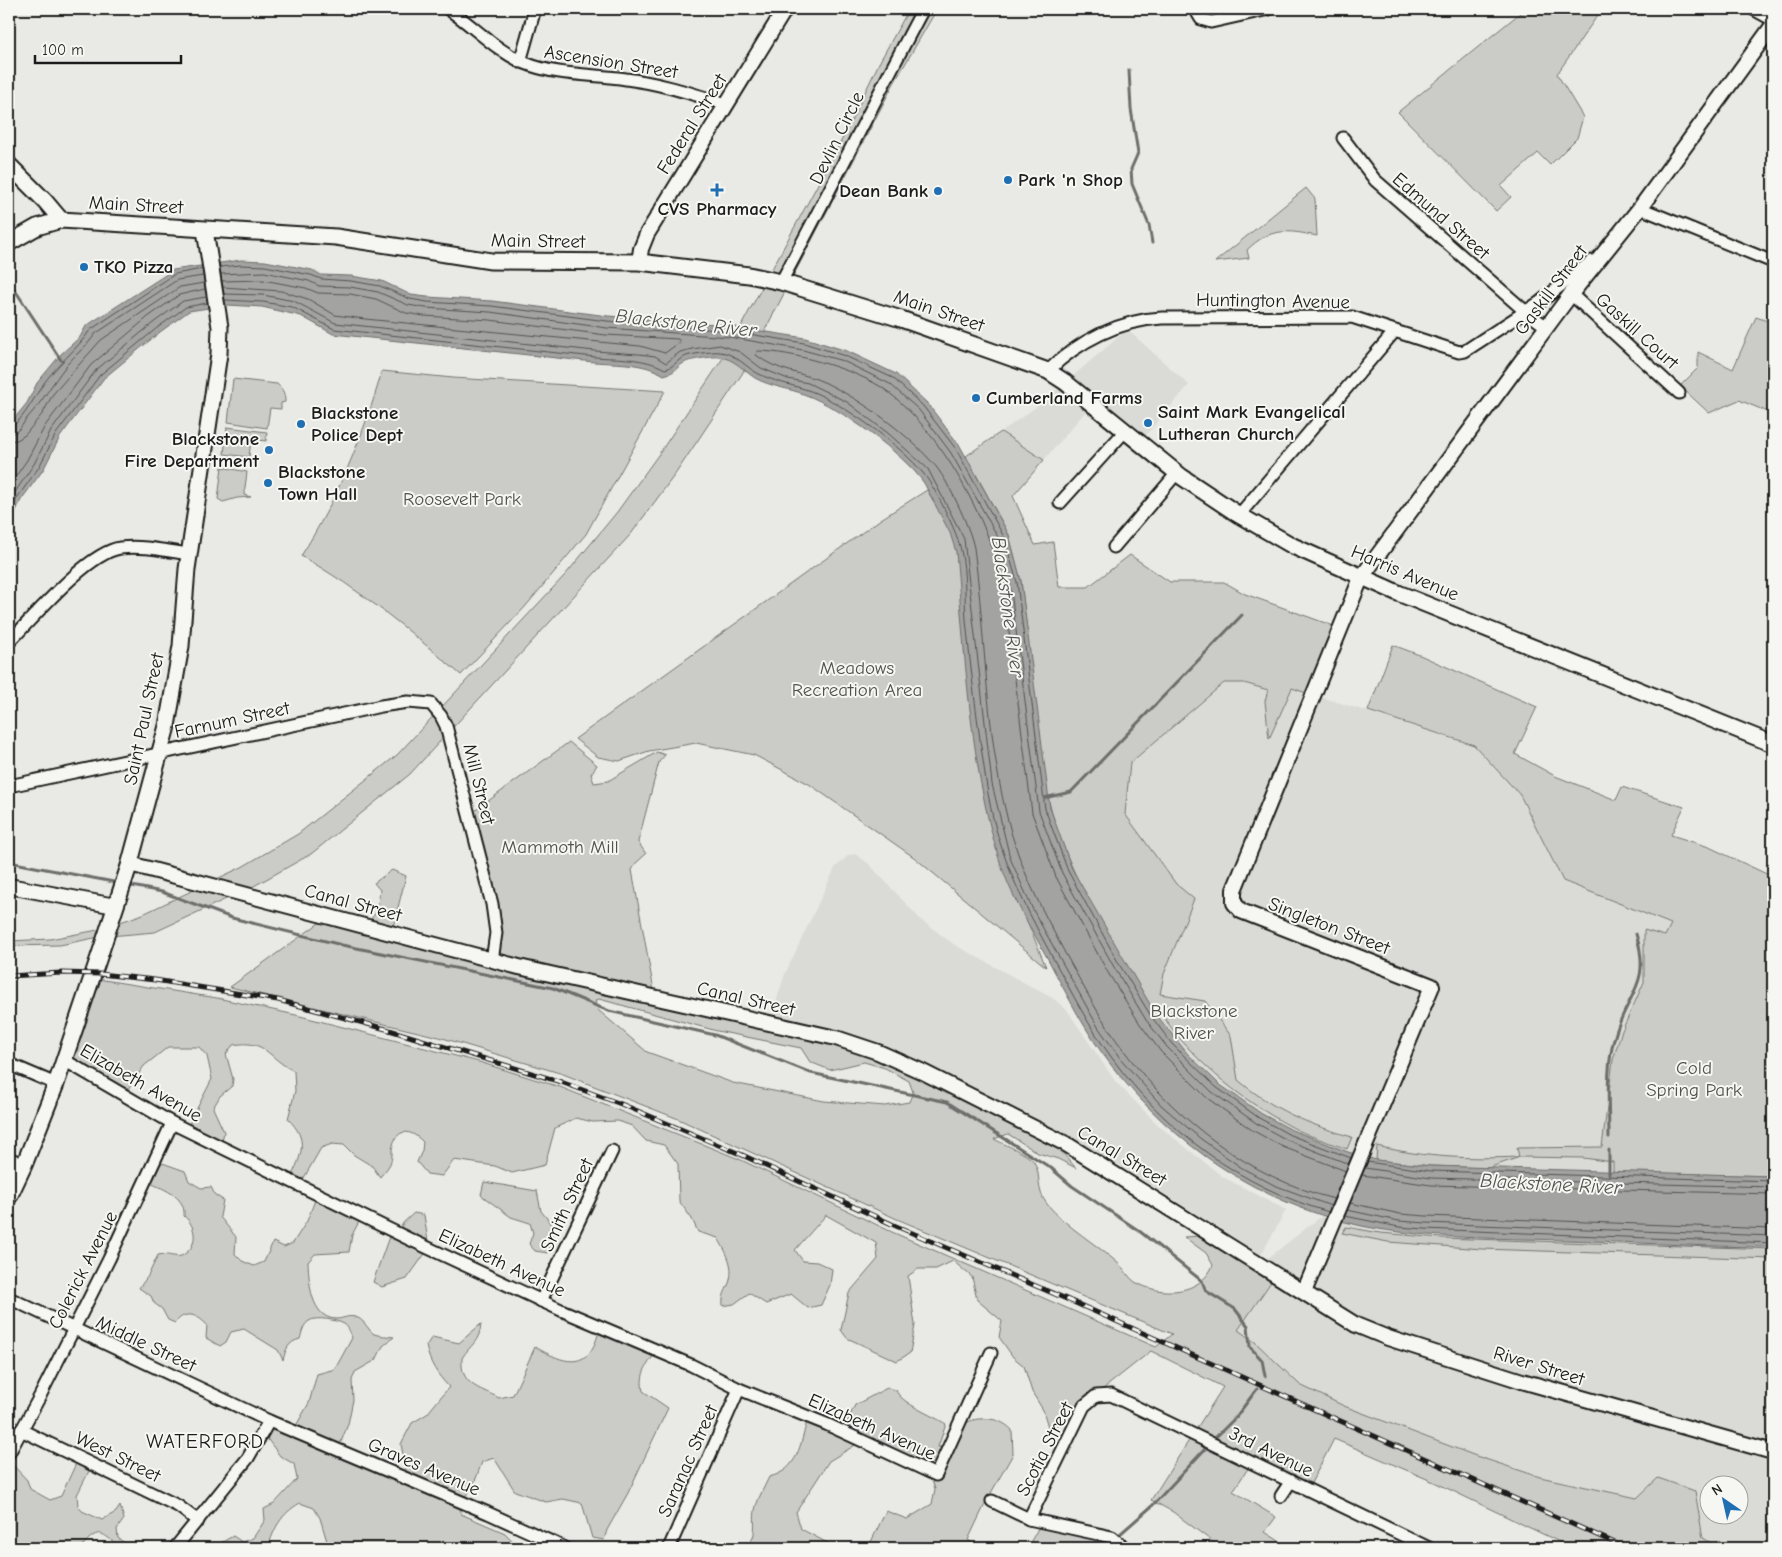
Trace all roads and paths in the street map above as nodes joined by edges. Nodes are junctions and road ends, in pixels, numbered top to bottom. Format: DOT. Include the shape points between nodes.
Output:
graph roads {
  1 [pos="448,9"];
  2 [pos="535,9"];
  3 [pos="786,9"];
  4 [pos="923,9"];
  5 [pos="1195,9"];
  6 [pos="1265,9"];
  7 [pos="1753,9"];
  8 [pos="1773,20"];
  9 [pos="1773,26"];
  10 [pos="520,62"];
  11 [pos="726,104"];
  12 [pos="1343,138"];
  13 [pos="9,165"];
  14 [pos="1640,208"];
  15 [pos="61,220"];
  16 [pos="205,230"];
  17 [pos="9,244"];
  18 [pos="1602,253"];
  19 [pos="639,262"];
  20 [pos="1773,262"];
  21 [pos="781,282"];
  22 [pos="1571,294"];
  23 [pos="1526,312"];
  24 [pos="1547,327"];
  25 [pos="1395,331"];
  26 [pos="1052,374"];
  27 [pos="1679,393"];
  28 [pos="1125,431"];
  29 [pos="1177,473"];
  30 [pos="1060,503"];
  31 [pos="1239,515"];
  32 [pos="1114,547"];
  33 [pos="189,554"];
  34 [pos="1361,578"];
  35 [pos="9,642"];
  36 [pos="434,706"];
  37 [pos="1773,744"];
  38 [pos="160,754"];
  39 [pos="9,786"];
  40 [pos="130,864"];
  41 [pos="9,886"];
  42 [pos="115,906"];
  43 [pos="492,960"];
  44 [pos="64,1060"];
  45 [pos="9,1064"];
  46 [pos="56,1084"];
  47 [pos="172,1123"];
  48 [pos="612,1150"];
  49 [pos="9,1158"];
  50 [pos="24,1165"];
  51 [pos="9,1197"];
  52 [pos="1304,1292"];
  53 [pos="9,1298"];
  54 [pos="541,1301"];
  55 [pos="73,1328"];
  56 [pos="991,1352"];
  57 [pos="739,1389"];
  58 [pos="1096,1396"];
  59 [pos="269,1421"];
  60 [pos="21,1430"];
  61 [pos="1773,1452"];
  62 [pos="9,1453"];
  63 [pos="1291,1481"];
  64 [pos="1281,1496"];
  65 [pos="992,1501"];
  66 [pos="1030,1519"];
  67 [pos="198,1521"];
  68 [pos="175,1548"];
  69 [pos="564,1548"];
  70 [pos="669,1548"];
  71 [pos="1125,1548"];
  72 [pos="1429,1548"];
  1 -- 10 [label="street, Ascension Street"];
  2 -- 10 [label="street"];
  3 -- 11 [label="street, Federal Street"];
  4 -- 21 [label="street, Devlin Circle"];
  5 -- 6 [label="street" via="1205,21 1223,20"];
  7 -- 8 [label="street"];
  9 -- 14 [label="street, Gaskill Street"];
  10 -- 11 [label="street, Ascension Street" via="541,69 629,79"];
  11 -- 19 [label="street, Federal Street" via="647,234"];
  12 -- 23 [label="street, Edmund Street" via="1375,180"];
  13 -- 15 [label="main road"];
  14 -- 18 [label="street, Gaskill Street"];
  14 -- 20 [label="street"];
  15 -- 16 [label="main road, Main Street"];
  15 -- 17 [label="main road, Main Street" via="38,227"];
  16 -- 19 [label="main road, Main Street" via="336,236 491,261"];
  16 -- 33 [label="main road, Saint Paul Street" via="220,326 215,388"];
  18 -- 22 [label="street, Gaskill Street"];
  18 -- 23 [label="street, Huntington Avenue"];
  19 -- 21 [label="main road, Main Street"];
  21 -- 26 [label="main road, Main Street" via="902,319"];
  22 -- 24 [label="street, Gaskill Street"];
  22 -- 27 [label="street, Gaskill Court"];
  23 -- 24 [label="street"];
  23 -- 25 [label="street, Huntington Avenue" via="1465,351 1458,352"];
  24 -- 34 [label="street, Gaskill Street"];
  25 -- 26 [label="street, Huntington Avenue" via="1341,317 1150,319 1122,324 1099,335 1074,350"];
  25 -- 31 [label="street"];
  26 -- 28 [label="main road, Harris Avenue"];
  28 -- 29 [label="main road, Harris Avenue"];
  28 -- 30 [label="street"];
  29 -- 31 [label="main road, Harris Avenue"];
  29 -- 32 [label="street"];
  31 -- 34 [label="main road, Harris Avenue" via="1293,546"];
  33 -- 35 [label="street" via="130,547 106,552 83,568"];
  33 -- 38 [label="main road, Saint Paul Street" via="181,646"];
  34 -- 37 [label="main road, Harris Avenue"];
  34 -- 52 [label="street, Singleton Street" via="1232,896 1241,911 1432,986"];
  36 -- 38 [label="street, Farnum Street" via="425,702 408,702 381,706"];
  36 -- 43 [label="street, Mill Street" via="451,742 492,904 496,933"];
  38 -- 39 [label="street, Farnum Street"];
  38 -- 40 [label="main road, Saint Paul Street"];
  40 -- 42 [label="main road, Saint Paul Street"];
  40 -- 43 [label="street, Canal Street"];
  41 -- 42 [label="street"];
  42 -- 44 [label="main road, Saint Paul Street"];
  43 -- 52 [label="street, Canal Street" via="836,1038 878,1052 1073,1148"];
  44 -- 46 [label="main road, Saint Paul Street"];
  44 -- 47 [label="street, Elizabeth Avenue"];
  45 -- 46 [label="street"];
  46 -- 50 [label="main road, Saint Paul Street"];
  47 -- 54 [label="street, Elizabeth Avenue"];
  47 -- 55 [label="street, Colerick Avenue"];
  48 -- 54 [label="street, Smith Street"];
  49 -- 50 [label="street"];
  50 -- 51 [label="main road, Saint Paul Street"];
  52 -- 61 [label="street, River Street" via="1356,1325 1388,1338 1522,1381"];
  53 -- 55 [label="street, Middle Street"];
  54 -- 57 [label="street, Elizabeth Avenue" via="691,1364"];
  55 -- 59 [label="street, Middle Street"];
  55 -- 60 [label="street, Colerick Avenue"];
  56 -- 57 [label="street, Elizabeth Avenue" via="936,1475 826,1424"];
  57 -- 70 [label="street, Saranac Street"];
  58 -- 63 [label="street, 3rd Avenue" via="1111,1395"];
  58 -- 66 [label="street, Scotia Street" via="1084,1406"];
  59 -- 67 [label="street" via="248,1458"];
  59 -- 69 [label="street, Graves Avenue"];
  60 -- 62 [label="street, Colerick Avenue"];
  60 -- 67 [label="street, West Street" via="178,1506"];
  63 -- 64 [label="street"];
  63 -- 72 [label="street, 3rd Avenue"];
  65 -- 66 [label="street"];
  66 -- 71 [label="street" via="1112,1537"];
  67 -- 68 [label="street"];
}
